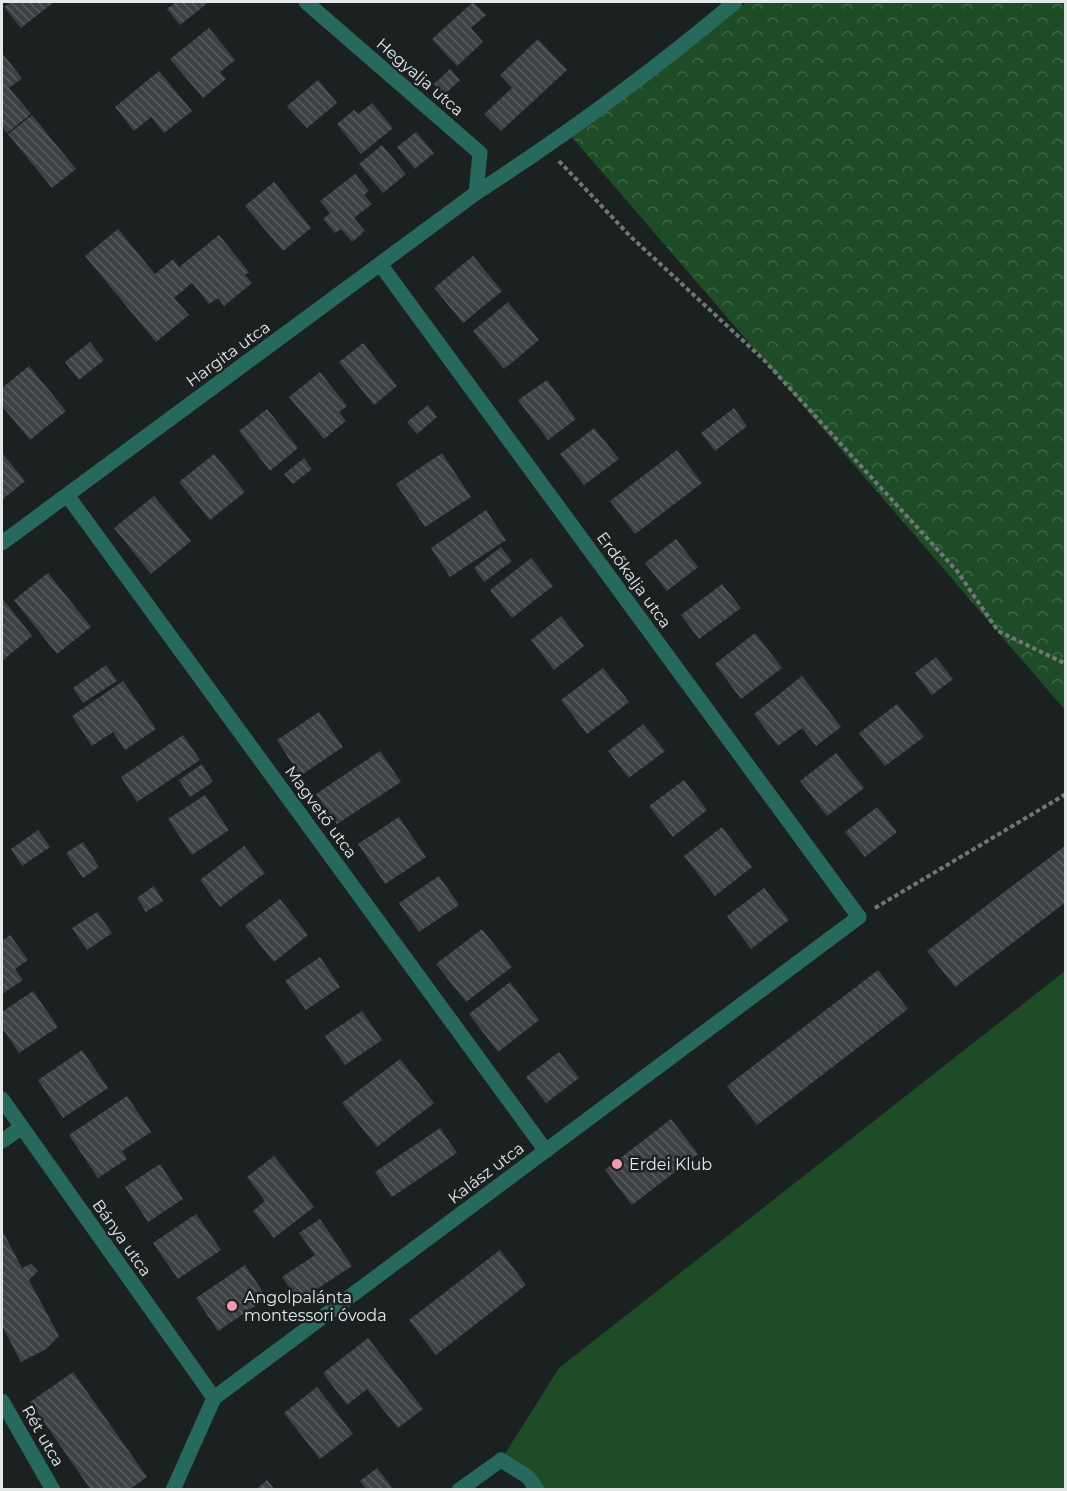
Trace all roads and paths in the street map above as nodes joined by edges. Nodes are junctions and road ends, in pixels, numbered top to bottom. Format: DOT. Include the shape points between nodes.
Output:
graph roads {
  1 [pos="306,2"];
  2 [pos="735,2"];
  3 [pos="546,148"];
  4 [pos="476,193"];
  5 [pos="380,264"];
  6 [pos="67,495"];
  7 [pos="2,543"];
  8 [pos="1065,664"];
  9 [pos="1065,794"];
  10 [pos="859,917"];
  11 [pos="2,1099"];
  12 [pos="21,1127"];
  13 [pos="2,1141"];
  14 [pos="546,1151"];
  15 [pos="214,1398"];
  16 [pos="2,1401"];
  17 [pos="53,1490"];
  18 [pos="173,1490"];
  19 [pos="459,1490"];
  20 [pos="537,1490"];
  1 -- 4 [label="street, Hegyalja utca" via="480,153"];
  2 -- 3 [label="street, Hargita utca"];
  3 -- 4 [label="street, Hargita utca"];
  3 -- 8 [label="path" via="630,236 764,360 957,571 998,631"];
  4 -- 5 [label="street, Hargita utca"];
  5 -- 6 [label="street, Hargita utca"];
  5 -- 10 [label="street, Erdőkalja utca"];
  6 -- 7 [label="street, Hargita utca"];
  6 -- 14 [label="street, Magvető utca"];
  9 -- 10 [label="path"];
  10 -- 14 [label="street, Kalász utca"];
  11 -- 12 [label="street, Bánya utca"];
  12 -- 13 [label="street"];
  12 -- 15 [label="street, Bánya utca"];
  14 -- 15 [label="street, Kalász utca"];
  15 -- 18 [label="street, Kalász utca"];
  16 -- 17 [label="street, Rét utca"];
  19 -- 20 [label="street" via="501,1460 528,1477"];
}
